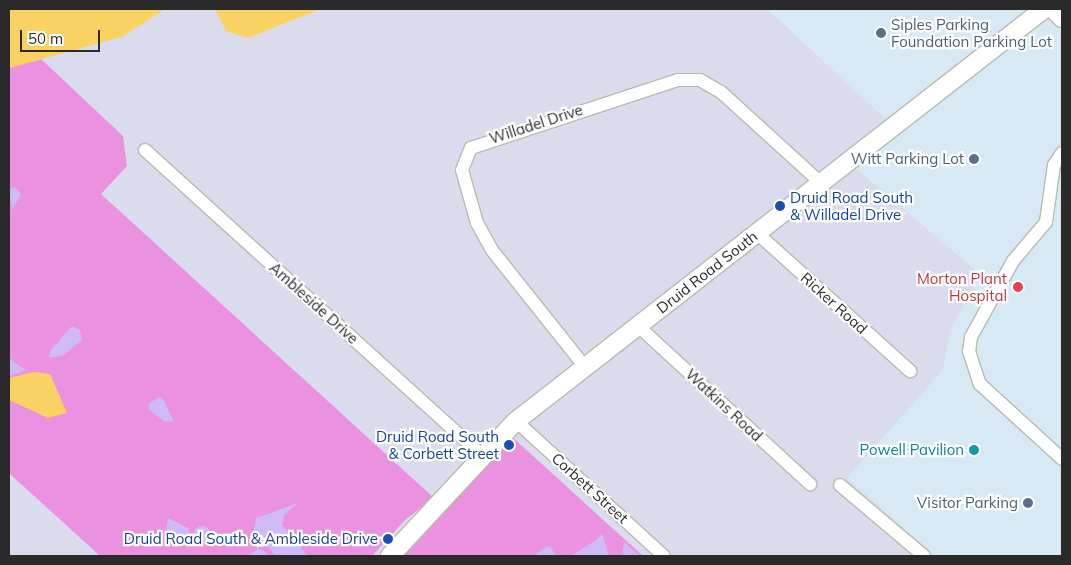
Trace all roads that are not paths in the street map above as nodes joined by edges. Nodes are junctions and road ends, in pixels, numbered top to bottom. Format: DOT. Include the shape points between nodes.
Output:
graph roads {
  1 [pos="1044,9"];
  2 [pos="1053,9"];
  3 [pos="1062,18"];
  4 [pos="145,150"];
  5 [pos="1062,153"];
  6 [pos="821,183"];
  7 [pos="758,234"];
  8 [pos="638,326"];
  9 [pos="585,367"];
  10 [pos="910,371"];
  11 [pos="516,421"];
  12 [pos="482,456"];
  13 [pos="1062,459"];
  14 [pos="810,484"];
  15 [pos="840,485"];
  16 [pos="390,556"];
  17 [pos="664,556"];
  18 [pos="922,556"];
  1 -- 6 [label="street, Druid Road South"];
  2 -- 3 [label="street"];
  4 -- 12 [label="street, Ambleside Drive"];
  5 -- 13 [label="street" via="1054,165 1046,222 1014,261 971,336 971,366 980,384"];
  6 -- 7 [label="street, Druid Road South"];
  6 -- 9 [label="street, Willadel Drive" via="721,92 700,80 678,80 470,148 462,170 477,223 492,250"];
  7 -- 8 [label="street, Druid Road South"];
  7 -- 10 [label="street, Ricker Road"];
  8 -- 9 [label="street, Druid Road South"];
  8 -- 14 [label="street, Watkins Road"];
  9 -- 11 [label="street, Druid Road South"];
  11 -- 12 [label="street, Druid Road South"];
  11 -- 17 [label="street, Corbett Street"];
  12 -- 16 [label="street, Druid Road South"];
  15 -- 18 [label="street"];
}
